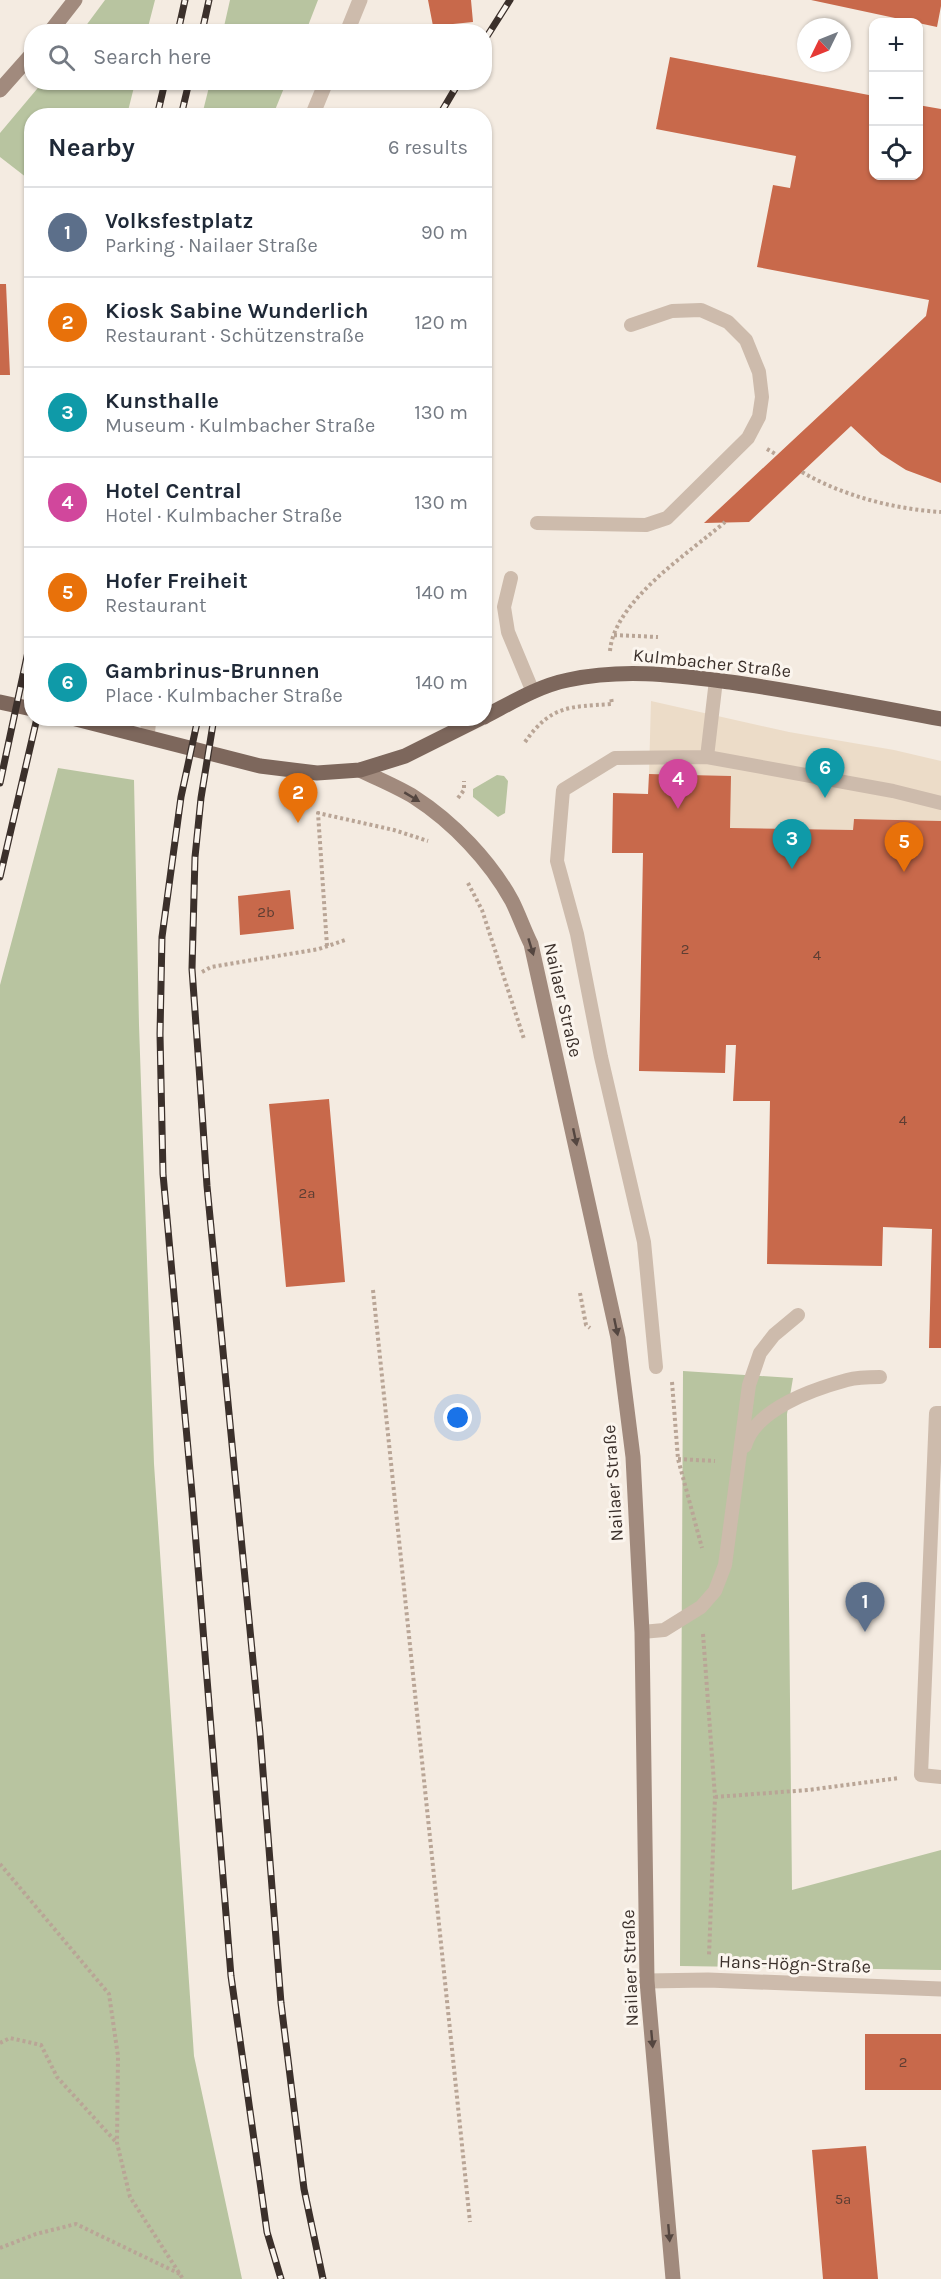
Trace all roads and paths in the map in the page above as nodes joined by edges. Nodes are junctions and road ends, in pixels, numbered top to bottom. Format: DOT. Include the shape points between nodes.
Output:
graph roads {
  1 [pos="75,0"];
  2 [pos="360,0"];
  3 [pos="56,24"];
  4 [pos="350,24"];
  5 [pos="24,63"];
  6 [pos="0,90"];
  7 [pos="323,90"];
  8 [pos="315,108"];
  9 [pos="631,325"];
  10 [pos="802,472"];
  11 [pos="941,512"];
  12 [pos="725,522"];
  13 [pos="537,523"];
  14 [pos="511,578"];
  15 [pos="638,595"];
  16 [pos="614,635"];
  17 [pos="658,637"];
  18 [pos="716,680"];
  19 [pos="533,692"];
  20 [pos="0,702"];
  21 [pos="24,707"];
  22 [pos="492,713"];
  23 [pos="941,719"];
  24 [pos="102,726"];
  25 [pos="148,726"];
  26 [pos="467,726"];
  27 [pos="147,737"];
  28 [pos="707,757"];
  29 [pos="360,770"];
  30 [pos="464,781"];
  31 [pos="941,803"];
  32 [pos="442,818"];
  33 [pos="466,881"];
  34 [pos="345,940"];
  35 [pos="327,946"];
  36 [pos="202,972"];
  37 [pos="526,1044"];
  38 [pos="373,1290"];
  39 [pos="798,1315"];
  40 [pos="656,1367"];
  41 [pos="880,1377"];
  42 [pos="941,1413"];
  43 [pos="678,1459"];
  44 [pos="740,1462"];
  45 [pos="701,1607"];
  46 [pos="642,1632"];
  47 [pos="921,1775"];
  48 [pos="941,1777"];
  49 [pos="715,1797"];
  50 [pos="0,1864"];
  51 [pos="708,1980"];
  52 [pos="647,1981"];
  53 [pos="941,1989"];
  54 [pos="0,2043"];
  55 [pos="117,2143"];
  56 [pos="470,2222"];
  57 [pos="0,2248"];
  58 [pos="183,2277"];
  59 [pos="673,2279"];
  1 -- 3 [label="street"];
  2 -- 4 [label="street"];
  5 -- 6 [label="street"];
  7 -- 8 [label="street"];
  9 -- 13 [label="lane" via="672,311 692,310 728,322 746,339 759,372 759,417 748,438 667,518 646,525"];
  10 -- 11 [label="path" via="861,498"];
  12 -- 15 [label="path"];
  14 -- 19 [label="lane" via="504,607 508,632"];
  16 -- 17 [label="path"];
  18 -- 19 [label="main road, Kulmbacher Straße" via="609,673 565,680"];
  18 -- 23 [label="main road, Kulmbacher Straße"];
  18 -- 28 [label="lane"];
  19 -- 22 [label="main road, Kulmbacher Straße"];
  20 -- 21 [label="main road"];
  24 -- 27 [label="main road, Kulmbacher Straße"];
  25 -- 27 [label="street"];
  26 -- 29 [label="main road, Kulmbacher Straße" via="405,756"];
  27 -- 29 [label="main road, Kulmbacher Straße" via="260,766 317,773"];
  28 -- 31 [label="lane"];
  28 -- 40 [label="lane" via="615,758 563,790 557,861 577,934 644,1242"];
  29 -- 32 [label="street, Nailaer Straße, one-way" via="414,797"];
  30 -- 32 [label="path" via="464,790"];
  32 -- 35 [label="path" via="429,841 318,813"];
  32 -- 46 [label="street, Nailaer Straße, one-way" via="496,876 531,944 618,1338 633,1457"];
  33 -- 37 [label="path" via="482,910"];
  34 -- 35 [label="path"];
  35 -- 36 [label="path" via="211,967"];
  38 -- 56 [label="path"];
  39 -- 44 [label="lane" via="760,1353 749,1385"];
  41 -- 44 [label="lane" via="849,1379 772,1411 747,1439"];
  42 -- 47 [label="lane" via="936,1413"];
  43 -- 44 [label="path"];
  44 -- 45 [label="lane" via="725,1565 715,1591"];
  45 -- 46 [label="lane" via="664,1630"];
  45 -- 49 [label="path"];
  46 -- 52 [label="street, Nailaer Straße"];
  47 -- 48 [label="lane"];
  47 -- 49 [label="path"];
  49 -- 51 [label="path"];
  50 -- 55 [label="path" via="109,1994 118,2056"];
  51 -- 52 [label="street, Hans-Högn-Straße"];
  51 -- 53 [label="street, Hans-Högn-Straße"];
  52 -- 59 [label="street, Nailaer Straße, one-way"];
  54 -- 55 [label="path" via="10,2038 41,2045 57,2078"];
  55 -- 58 [label="path" via="130,2197"];
  57 -- 58 [label="path" via="76,2224"];
}
